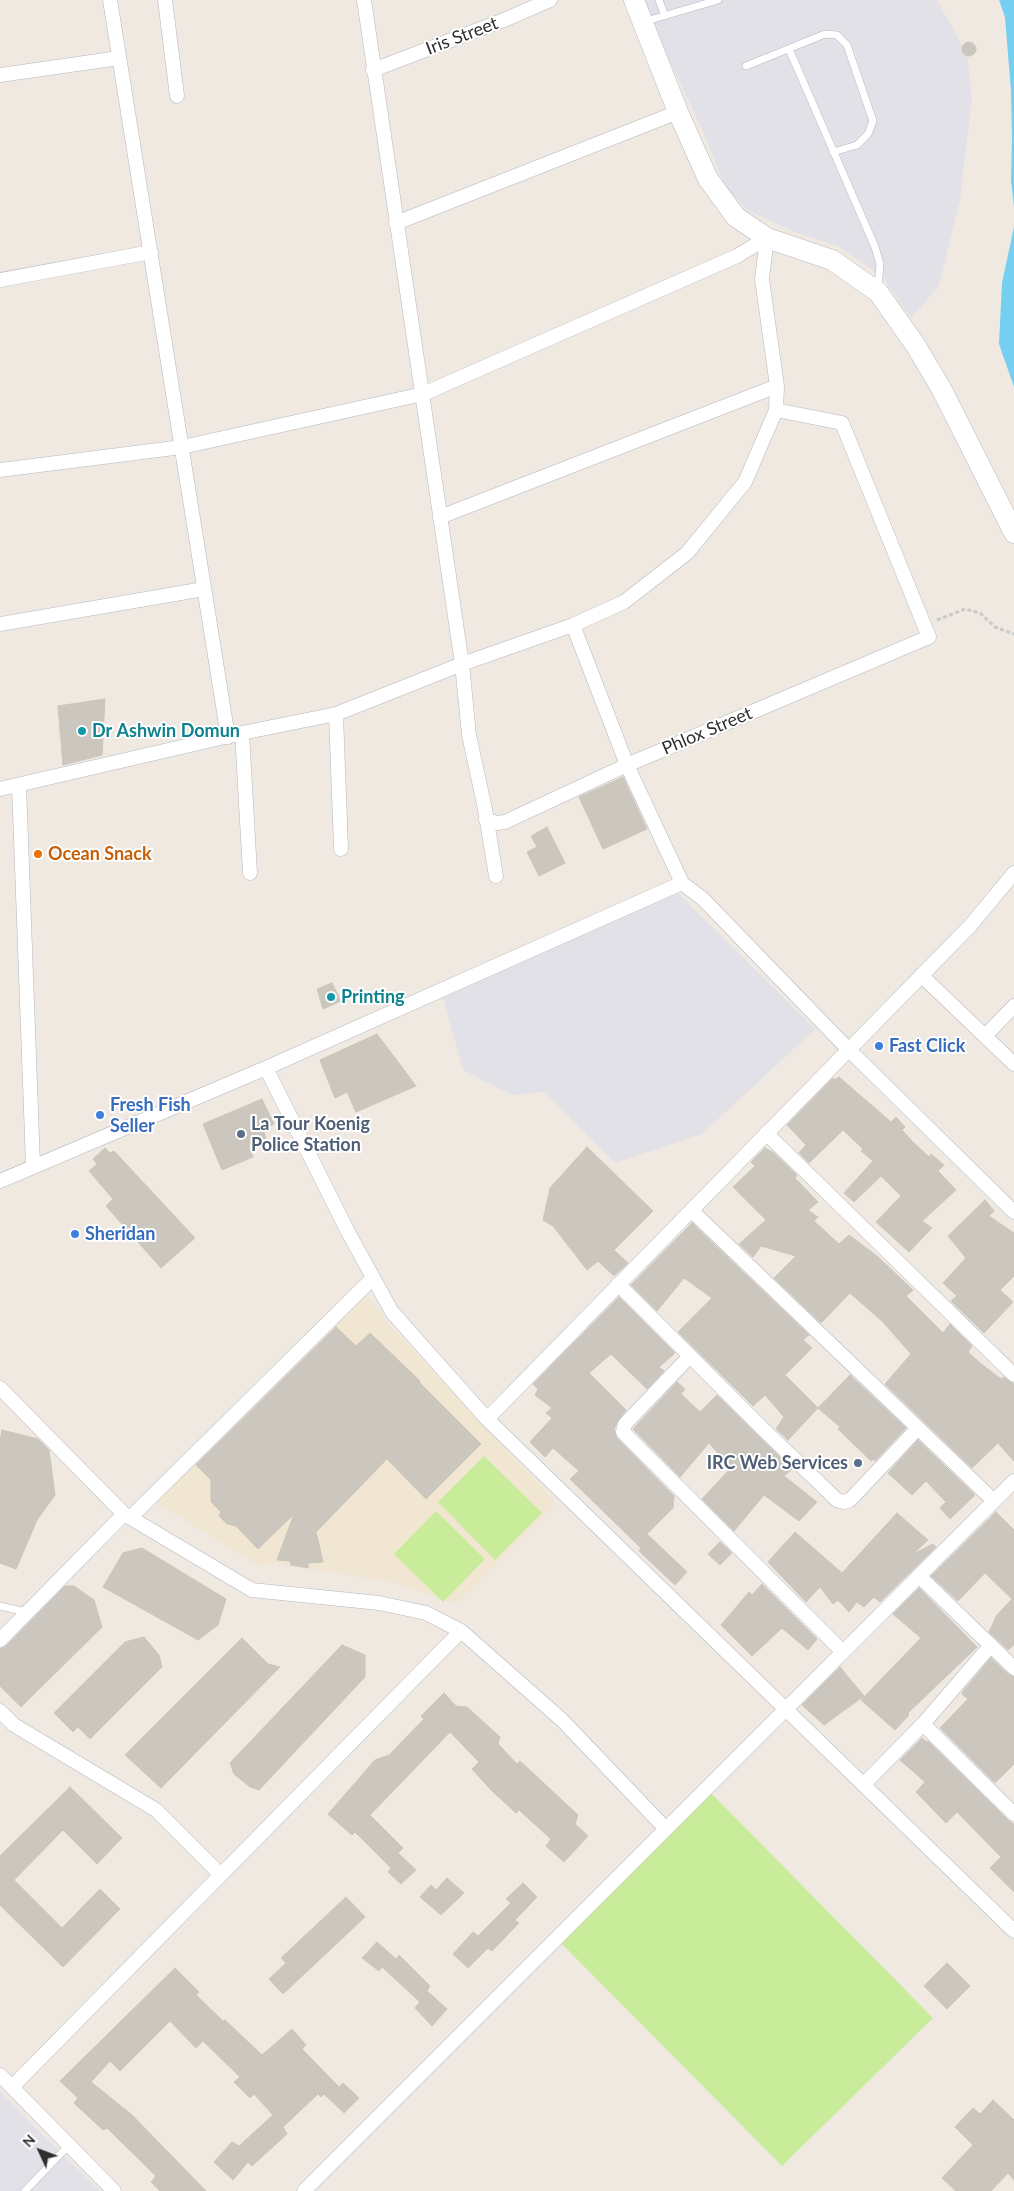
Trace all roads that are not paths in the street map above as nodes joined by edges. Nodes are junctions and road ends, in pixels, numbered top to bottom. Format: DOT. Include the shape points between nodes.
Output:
graph roads {
  1 [pos="110,0"];
  2 [pos="165,0"];
  3 [pos="364,0"];
  4 [pos="550,0"];
  5 [pos="634,0"];
  6 [pos="659,0"];
  7 [pos="718,0"];
  8 [pos="665,16"];
  9 [pos="643,22"];
  10 [pos="789,49"];
  11 [pos="118,58"];
  12 [pos="746,66"];
  13 [pos="373,70"];
  14 [pos="0,75"];
  15 [pos="177,96"];
  16 [pos="678,112"];
  17 [pos="833,152"];
  18 [pos="396,223"];
  19 [pos="767,238"];
  20 [pos="151,252"];
  21 [pos="0,280"];
  22 [pos="878,292"];
  23 [pos="777,386"];
  24 [pos="423,394"];
  25 [pos="776,410"];
  26 [pos="182,447"];
  27 [pos="0,468"];
  28 [pos="440,517"];
  29 [pos="1014,533"];
  30 [pos="204,589"];
  31 [pos="0,624"];
  32 [pos="573,625"];
  33 [pos="462,664"];
  34 [pos="336,714"];
  35 [pos="242,733"];
  36 [pos="228,737"];
  37 [pos="627,765"];
  38 [pos="19,786"];
  39 [pos="1,788"];
  40 [pos="486,820"];
  41 [pos="341,849"];
  42 [pos="250,873"];
  43 [pos="1014,873"];
  44 [pos="496,876"];
  45 [pos="682,883"];
  46 [pos="921,975"];
  47 [pos="1014,1006"];
  48 [pos="984,1036"];
  49 [pos="848,1050"];
  50 [pos="1014,1064"];
  51 [pos="266,1068"];
  52 [pos="766,1133"];
  53 [pos="33,1165"];
  54 [pos="0,1181"];
  55 [pos="691,1210"];
  56 [pos="1014,1212"];
  57 [pos="373,1278"];
  58 [pos="618,1284"];
  59 [pos="690,1356"];
  60 [pos="1014,1375"];
  61 [pos="0,1388"];
  62 [pos="488,1419"];
  63 [pos="918,1428"];
  64 [pos="1014,1481"];
  65 [pos="994,1501"];
  66 [pos="127,1516"];
  67 [pos="919,1576"];
  68 [pos="0,1606"];
  69 [pos="27,1612"];
  70 [pos="461,1631"];
  71 [pos="0,1640"];
  72 [pos="991,1645"];
  73 [pos="842,1651"];
  74 [pos="1014,1668"];
  75 [pos="785,1709"];
  76 [pos="0,1711"];
  77 [pos="923,1724"];
  78 [pos="864,1784"];
  79 [pos="1014,1814"];
  80 [pos="665,1828"];
  81 [pos="221,1874"];
  82 [pos="1014,1931"];
  83 [pos="0,2075"];
  84 [pos="12,2087"];
  85 [pos="69,2145"];
  86 [pos="25,2191"];
  87 [pos="114,2191"];
  88 [pos="304,2191"];
  1 -- 11 [label="street"];
  2 -- 15 [label="street"];
  3 -- 13 [label="street"];
  4 -- 13 [label="street, Iris Street"];
  5 -- 9 [label="main road"];
  6 -- 8 [label="lane"];
  7 -- 8 [label="lane"];
  8 -- 9 [label="lane"];
  9 -- 16 [label="main road"];
  10 -- 12 [label="lane"];
  10 -- 17 [label="lane"];
  10 -- 17 [label="lane" via="826,34 837,35 847,45 873,121 868,134 857,144"];
  11 -- 14 [label="street"];
  11 -- 20 [label="street"];
  13 -- 18 [label="street"];
  16 -- 18 [label="street"];
  16 -- 19 [label="main road" via="708,180 736,217"];
  17 -- 22 [label="lane" via="875,247 880,264"];
  18 -- 24 [label="street"];
  19 -- 22 [label="main road" via="832,260"];
  19 -- 23 [label="street" via="762,279"];
  19 -- 24 [label="street" via="737,256"];
  20 -- 21 [label="street"];
  20 -- 26 [label="street"];
  22 -- 29 [label="main road" via="942,390"];
  23 -- 25 [label="street"];
  23 -- 28 [label="street"];
  24 -- 26 [label="street"];
  24 -- 28 [label="street"];
  25 -- 32 [label="street" via="745,482 687,553 624,602"];
  25 -- 37 [label="street, Phlox Street" via="842,423 927,631"];
  26 -- 27 [label="street"];
  26 -- 30 [label="street"];
  28 -- 33 [label="street"];
  30 -- 31 [label="street"];
  30 -- 36 [label="street"];
  32 -- 33 [label="street"];
  32 -- 37 [label="street"];
  33 -- 34 [label="street"];
  33 -- 40 [label="street" via="469,734"];
  34 -- 35 [label="street"];
  34 -- 41 [label="street"];
  35 -- 36 [label="street"];
  35 -- 42 [label="street"];
  36 -- 38 [label="street"];
  37 -- 40 [label="street, Phlox Street" via="505,822"];
  37 -- 45 [label="street"];
  38 -- 39 [label="street"];
  38 -- 53 [label="street"];
  40 -- 44 [label="street"];
  43 -- 46 [label="street" via="970,926"];
  45 -- 49 [label="street" via="703,898"];
  45 -- 51 [label="street"];
  46 -- 48 [label="street"];
  46 -- 49 [label="street"];
  47 -- 48 [label="street"];
  48 -- 50 [label="street"];
  49 -- 52 [label="street"];
  49 -- 56 [label="street"];
  51 -- 53 [label="street"];
  51 -- 57 [label="street"];
  52 -- 55 [label="street"];
  52 -- 60 [label="street"];
  53 -- 54 [label="street"];
  55 -- 58 [label="street"];
  55 -- 63 [label="street"];
  57 -- 62 [label="street" via="392,1312"];
  57 -- 66 [label="street"];
  58 -- 59 [label="street"];
  58 -- 62 [label="street"];
  59 -- 63 [label="street" via="837,1500 850,1500"];
  59 -- 73 [label="street" via="625,1424 623,1432"];
  61 -- 66 [label="street"];
  62 -- 75 [label="street"];
  63 -- 65 [label="street"];
  64 -- 65 [label="street"];
  65 -- 67 [label="street"];
  66 -- 69 [label="street"];
  66 -- 70 [label="street" via="252,1590 378,1603 426,1613"];
  67 -- 72 [label="street"];
  67 -- 73 [label="street"];
  68 -- 69 [label="lane"];
  69 -- 71 [label="street"];
  70 -- 80 [label="street" via="562,1720"];
  70 -- 81 [label="street"];
  72 -- 74 [label="street"];
  72 -- 77 [label="street"];
  73 -- 75 [label="street"];
  75 -- 78 [label="street"];
  75 -- 80 [label="street"];
  76 -- 81 [label="street" via="14,1725 156,1810"];
  77 -- 78 [label="street"];
  77 -- 79 [label="street"];
  78 -- 82 [label="street"];
  80 -- 88 [label="street"];
  81 -- 84 [label="street"];
  83 -- 84 [label="street"];
  84 -- 85 [label="street"];
  85 -- 86 [label="lane"];
  85 -- 87 [label="street"];
}
